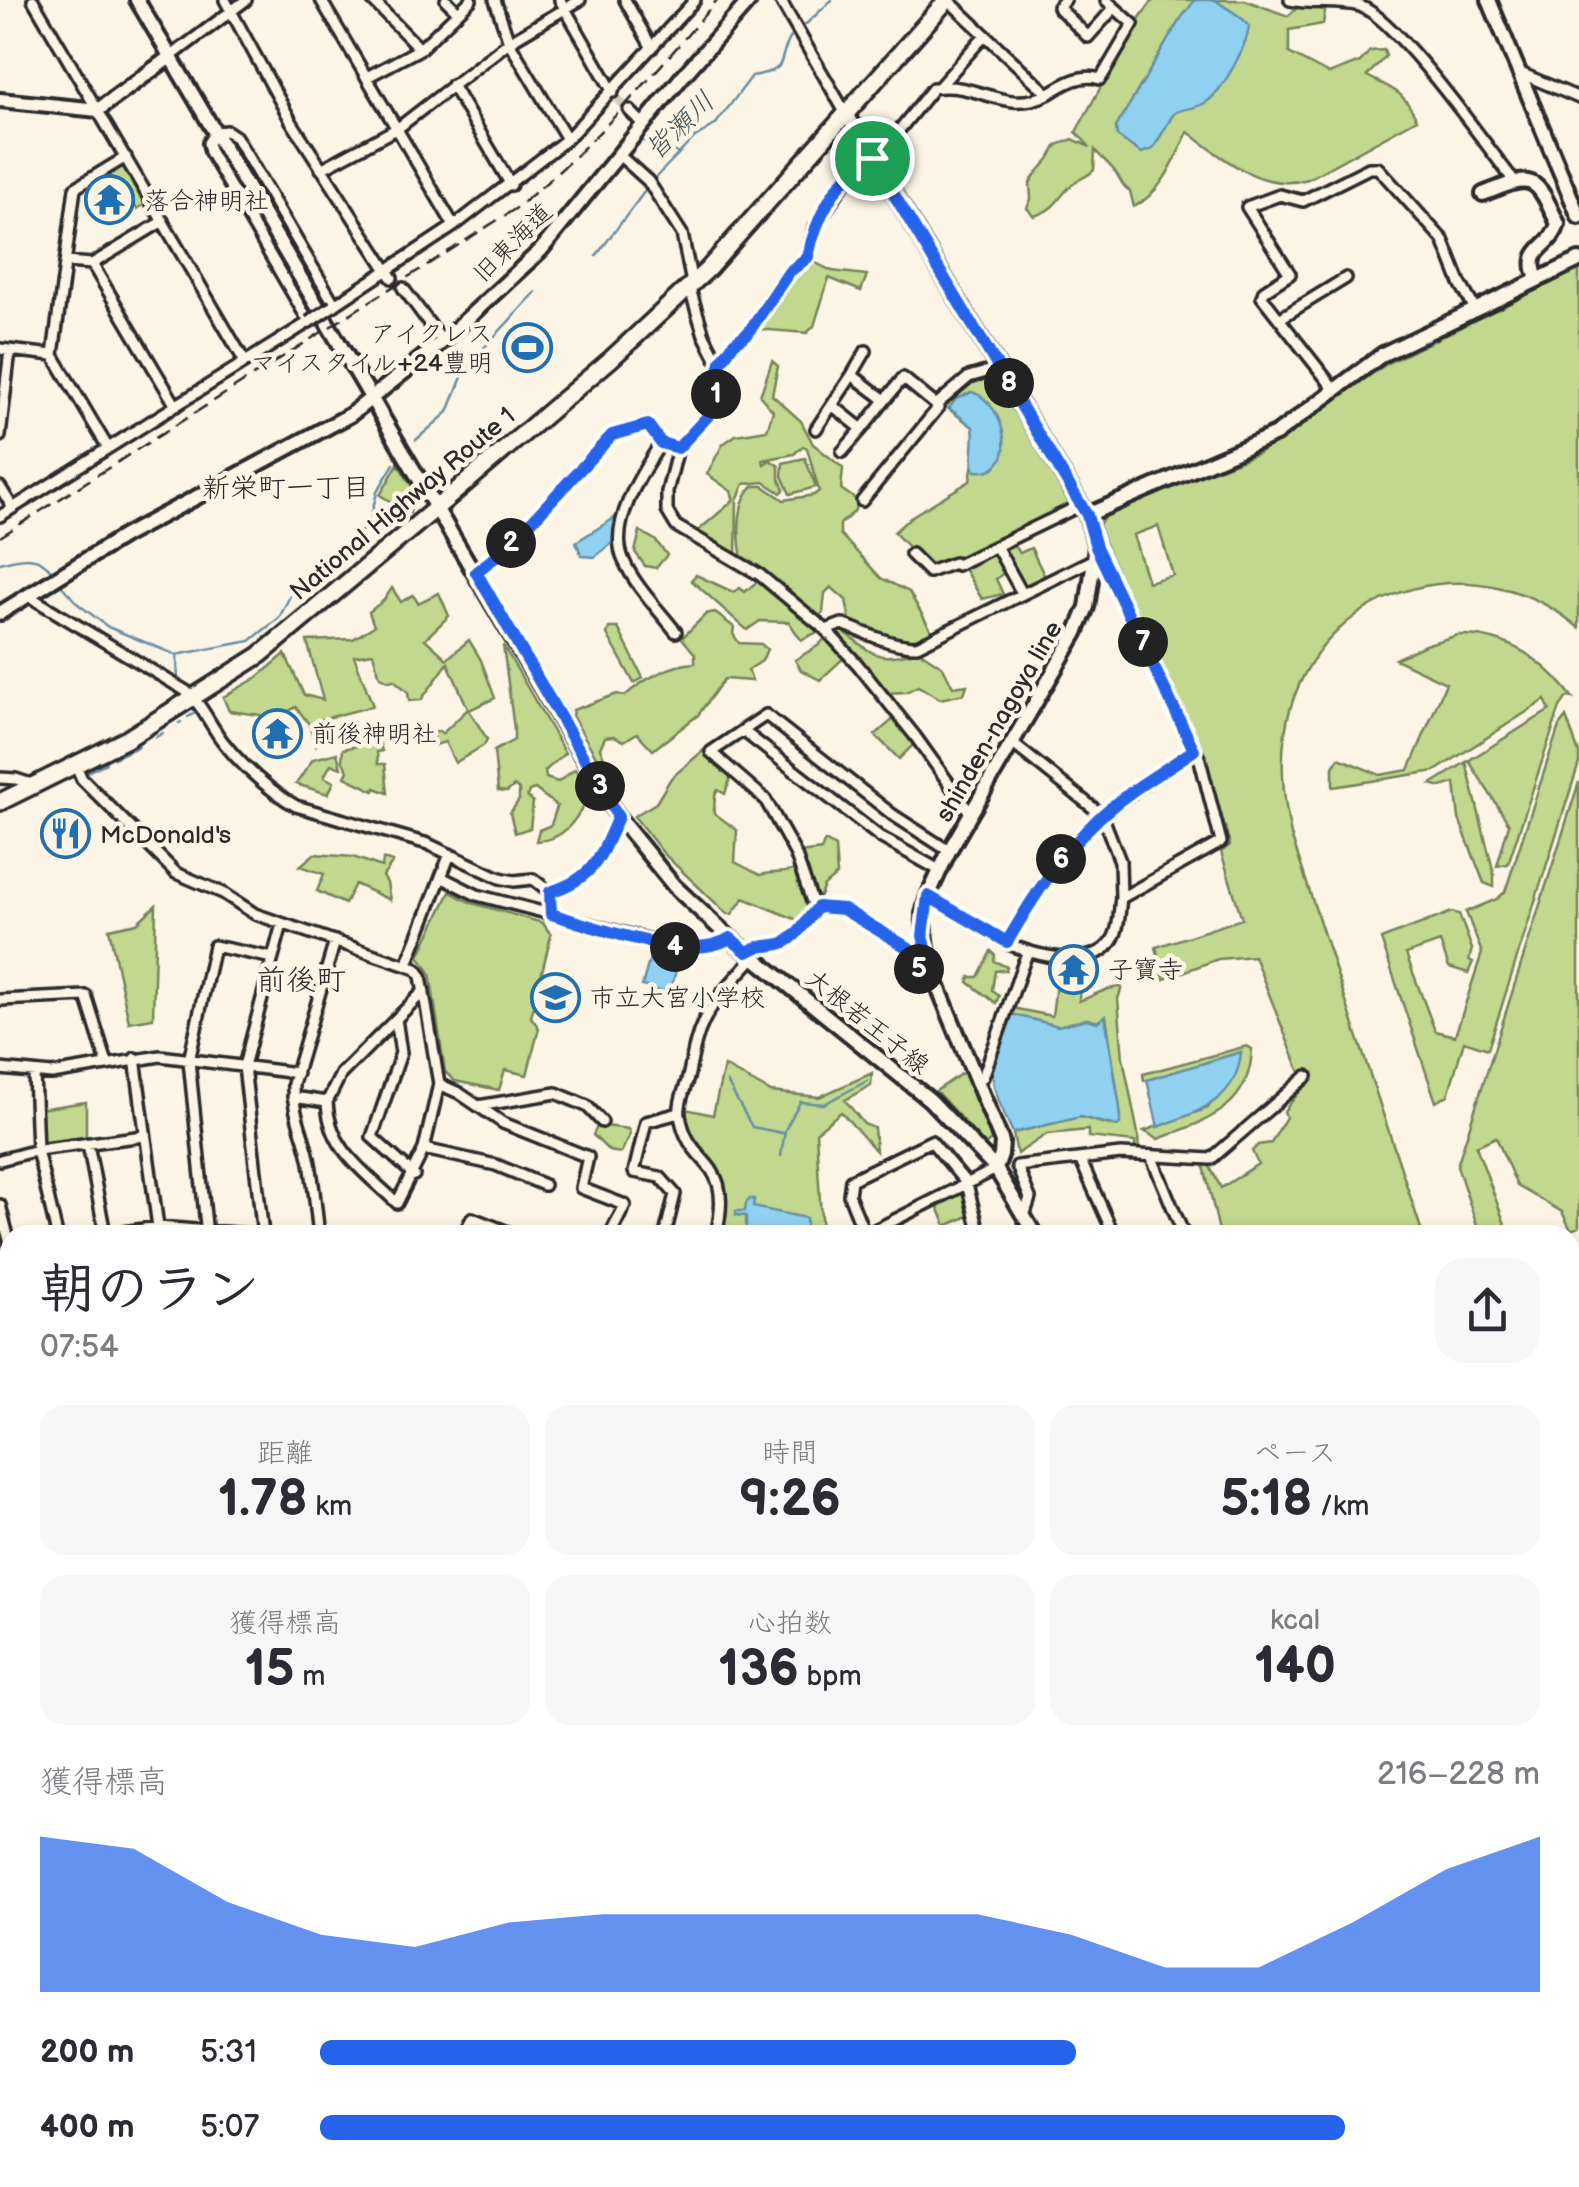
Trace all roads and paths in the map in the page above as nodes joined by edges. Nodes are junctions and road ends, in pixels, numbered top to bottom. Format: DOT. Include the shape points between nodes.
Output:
graph roads {
  1 [pos="33,0"];
  2 [pos="137,0"];
  3 [pos="224,0"];
  4 [pos="246,0"];
  5 [pos="321,0"];
  6 [pos="372,0"];
  7 [pos="446,0"];
  8 [pos="471,0"];
  9 [pos="495,0"];
  10 [pos="580,0"];
  11 [pos="626,0"];
  12 [pos="695,0"];
  13 [pos="750,0"];
  14 [pos="780,0"];
  15 [pos="948,0"];
  16 [pos="1064,0"];
  17 [pos="1106,0"];
  18 [pos="1290,0"];
  19 [pos="1489,0"];
  20 [pos="562,5"];
  21 [pos="1114,8"];
  22 [pos="231,12"];
  23 [pos="458,12"];
  24 [pos="985,35"];
  25 [pos="509,42"];
  26 [pos="652,48"];
  27 [pos="420,49"];
  28 [pos="170,57"];
  29 [pos="1518,72"];
  30 [pos="367,77"];
  31 [pos="452,86"];
  32 [pos="939,87"];
  33 [pos="1048,94"];
  34 [pos="614,95"];
  35 [pos="1579,98"];
  36 [pos="0,100"];
  37 [pos="98,110"];
  38 [pos="629,110"];
  39 [pos="846,114"];
  40 [pos="644,125"];
  41 [pos="398,128"];
  42 [pos="215,132"];
  43 [pos="568,139"];
  44 [pos="619,156"];
  45 [pos="126,157"];
  46 [pos="872,158"];
  47 [pos="322,169"];
  48 [pos="1514,181"];
  49 [pos="511,185"];
  50 [pos="1483,194"];
  51 [pos="1579,217"];
  52 [pos="163,221"];
  53 [pos="454,226"];
  54 [pos="1579,260"];
  55 [pos="66,262"];
  56 [pos="92,264"];
  57 [pos="389,275"];
  58 [pos="1346,278"];
  59 [pos="1537,279"];
  60 [pos="691,284"];
  61 [pos="403,288"];
  62 [pos="334,305"];
  63 [pos="1475,309"];
  64 [pos="1279,319"];
  65 [pos="309,322"];
  66 [pos="442,342"];
  67 [pos="5,349"];
  68 [pos="866,351"];
  69 [pos="53,355"];
  70 [pos="245,362"];
  71 [pos="720,366"];
  72 [pos="1000,368"];
  73 [pos="852,375"];
  74 [pos="1335,390"];
  75 [pos="373,398"];
  76 [pos="885,400"];
  77 [pos="832,405"];
  78 [pos="936,405"];
  79 [pos="176,406"];
  80 [pos="862,428"];
  81 [pos="816,429"];
  82 [pos="0,436"];
  83 [pos="661,443"];
  84 [pos="108,448"];
  85 [pos="678,448"];
  86 [pos="842,452"];
  87 [pos="0,487"];
  88 [pos="862,501"];
  89 [pos="13,508"];
  90 [pos="435,509"];
  91 [pos="1084,510"];
  92 [pos="0,516"];
  93 [pos="996,546"];
  94 [pos="1096,552"];
  95 [pos="911,554"];
  96 [pos="476,572"];
  97 [pos="1022,594"];
  98 [pos="27,595"];
  99 [pos="0,613"];
  100 [pos="826,630"];
  101 [pos="676,632"];
  102 [pos="191,695"];
  103 [pos="743,731"];
  104 [pos="1012,742"];
  105 [pos="1194,750"];
  106 [pos="75,764"];
  107 [pos="0,778"];
  108 [pos="34,784"];
  109 [pos="0,802"];
  110 [pos="971,814"];
  111 [pos="1102,815"];
  112 [pos="618,817"];
  113 [pos="949,851"];
  114 [pos="450,854"];
  115 [pos="939,870"];
  116 [pos="441,877"];
  117 [pos="550,892"];
  118 [pos="928,896"];
  119 [pos="1120,898"];
  120 [pos="815,910"];
  121 [pos="551,914"];
  122 [pos="282,924"];
  123 [pos="730,938"];
  124 [pos="334,941"];
  125 [pos="1007,942"];
  126 [pos="1027,953"];
  127 [pos="750,954"];
  128 [pos="273,958"];
  129 [pos="407,964"];
  130 [pos="934,977"];
  131 [pos="424,992"];
  132 [pos="0,1000"];
  133 [pos="396,1019"];
  134 [pos="134,1058"];
  135 [pos="189,1061"];
  136 [pos="108,1063"];
  137 [pos="244,1066"];
  138 [pos="0,1068"];
  139 [pos="34,1073"];
  140 [pos="297,1073"];
  141 [pos="1307,1076"];
  142 [pos="977,1080"];
  143 [pos="439,1084"];
  144 [pos="293,1097"];
  145 [pos="326,1102"];
  146 [pos="478,1106"];
  147 [pos="678,1113"];
  148 [pos="602,1122"];
  149 [pos="144,1136"];
  150 [pos="88,1144"];
  151 [pos="424,1148"];
  152 [pos="37,1150"];
  153 [pos="1152,1158"];
  154 [pos="1080,1159"];
  155 [pos="0,1160"];
  156 [pos="996,1169"];
  157 [pos="414,1174"];
  158 [pos="966,1184"];
  159 [pos="544,1186"];
  160 [pos="1023,1217"];
  161 [pos="56,1225"];
  162 [pos="102,1225"];
  163 [pos="158,1225"];
  164 [pos="206,1225"];
  165 [pos="260,1225"];
  166 [pos="318,1225"];
  167 [pos="468,1225"];
  168 [pos="490,1225"];
  169 [pos="615,1225"];
  170 [pos="667,1225"];
  171 [pos="718,1225"];
  172 [pos="861,1225"];
  173 [pos="885,1225"];
  174 [pos="977,1225"];
  175 [pos="1028,1225"];
  176 [pos="1110,1225"];
  177 [pos="1180,1225"];
  1 -- 37 [label="street"];
  2 -- 28 [label="street, 大根若王子線"];
  3 -- 22 [label="street"];
  4 -- 22 [label="street"];
  5 -- 30 [label="street"];
  6 -- 27 [label="street"];
  7 -- 23 [label="street"];
  8 -- 23 [label="street"];
  9 -- 25 [label="street"];
  10 -- 20 [label="street"];
  11 -- 26 [label="street"];
  12 -- 26 [label="street"];
  13 -- 40 [label="street, 旧東海道"];
  14 -- 39 [label="street"];
  15 -- 24 [label="street"];
  15 -- 39 [label="highway, National Highway Route 1"];
  16 -- 21 [label="street" via="1058,8 1088,37"];
  17 -- 21 [label="street"];
  18 -- 48 [label="street" via="1361,6 1377,18 1416,56"];
  19 -- 29 [label="street"];
  20 -- 25 [label="street"];
  20 -- 34 [label="street"];
  21 -- 33 [label="street" via="1132,24 1100,79 1074,80"];
  22 -- 28 [label="street"];
  22 -- 47 [label="street"];
  23 -- 27 [label="street"];
  24 -- 32 [label="street"];
  24 -- 33 [label="street"];
  25 -- 31 [label="street"];
  25 -- 43 [label="street"];
  26 -- 34 [label="street"];
  27 -- 30 [label="street"];
  28 -- 37 [label="street"];
  28 -- 42 [label="street, 大根若王子線"];
  29 -- 35 [label="street"];
  29 -- 51 [label="street"];
  30 -- 41 [label="street"];
  31 -- 41 [label="street"];
  31 -- 49 [label="street"];
  32 -- 33 [label="street" via="1023,104"];
  32 -- 46 [label="street"];
  34 -- 43 [label="street"];
  36 -- 37 [label="street"];
  37 -- 45 [label="street"];
  38 -- 40 [label="street"];
  39 -- 46 [label="street, shinden-nagoya line"];
  39 -- 60 [label="highway, National Highway Route 1"];
  40 -- 44 [label="street, 旧東海道"];
  41 -- 47 [label="street"];
  41 -- 53 [label="street"];
  42 -- 62 [label="street" via="236,137"];
  42 -- 65 [label="street" via="210,152"];
  42 -- 75 [label="street, 大根若王子線"];
  43 -- 49 [label="street"];
  44 -- 60 [label="street" via="650,183 682,234"];
  44 -- 66 [label="street, 旧東海道" via="540,250"];
  45 -- 52 [label="street"];
  45 -- 55 [label="street" via="74,188"];
  46 -- 71 [label="street" via="847,178 814,228 808,257 789,272"];
  46 -- 72 [label="street, shinden-nagoya line"];
  47 -- 57 [label="street"];
  48 -- 50 [label="street"];
  48 -- 59 [label="street" via="1541,188 1558,224 1533,257"];
  49 -- 53 [label="street"];
  52 -- 56 [label="street"];
  52 -- 70 [label="street"];
  53 -- 57 [label="street"];
  54 -- 59 [label="street"];
  55 -- 56 [label="street"];
  55 -- 69 [label="street"];
  56 -- 79 [label="street"];
  57 -- 62 [label="street"];
  58 -- 64 [label="street"];
  59 -- 63 [label="street"];
  60 -- 71 [label="street"];
  60 -- 90 [label="highway, National Highway Route 1"];
  61 -- 66 [label="street"];
  62 -- 65 [label="street, bridge"];
  63 -- 64 [label="street" via="1443,240 1391,180 1369,168 1303,201 1280,195 1247,207 1290,274 1262,294"];
  63 -- 74 [label="street" via="1383,354"];
  64 -- 74 [label="street"];
  65 -- 70 [label="street"];
  66 -- 75 [label="street, 旧東海道"];
  67 -- 69 [label="street"];
  67 -- 82 [label="street"];
  68 -- 73 [label="street"];
  69 -- 84 [label="street"];
  70 -- 79 [label="street"];
  71 -- 85 [label="street" via="708,416"];
  72 -- 78 [label="street" via="969,377"];
  72 -- 91 [label="street, shinden-nagoya line"];
  73 -- 76 [label="street"];
  73 -- 77 [label="street"];
  74 -- 91 [label="street" via="1263,441"];
  75 -- 90 [label="street, 大根若王子線"];
  75 -- 98 [label="street, 旧東海道"];
  76 -- 78 [label="street" via="903,378"];
  76 -- 80 [label="street"];
  77 -- 80 [label="street"];
  77 -- 81 [label="street"];
  78 -- 88 [label="street"];
  79 -- 84 [label="street"];
  80 -- 86 [label="street"];
  83 -- 85 [label="street"];
  83 -- 96 [label="street" via="648,425 612,435 507,548"];
  83 -- 101 [label="street" via="623,512 621,550"];
  84 -- 89 [label="street"];
  85 -- 100 [label="street" via="667,492 676,526 760,574"];
  87 -- 89 [label="street"];
  89 -- 92 [label="street"];
  90 -- 96 [label="street, 大根若王子線"];
  90 -- 102 [label="highway, National Highway Route 1" via="260,656"];
  91 -- 93 [label="street"];
  91 -- 94 [label="street, shinden-nagoya line"];
  93 -- 95 [label="street" via="932,572"];
  93 -- 97 [label="street"];
  94 -- 97 [label="street"];
  94 -- 104 [label="street, shinden-nagoya line" via="1088,607"];
  94 -- 105 [label="street"];
  96 -- 112 [label="street, 大根若王子線"];
  97 -- 100 [label="street" via="917,646 842,624"];
  98 -- 99 [label="street, 旧東海道"];
  98 -- 102 [label="street"];
  100 -- 110 [label="street"];
  102 -- 106 [label="highway, National Highway Route 1" via="127,739"];
  102 -- 114 [label="street" via="224,744 279,796"];
  103 -- 113 [label="street" via="766,715"];
  103 -- 115 [label="street" via="880,838"];
  103 -- 120 [label="street" via="711,752 765,799 796,854"];
  104 -- 110 [label="street, shinden-nagoya line"];
  104 -- 111 [label="street"];
  105 -- 111 [label="street"];
  105 -- 119 [label="street" via="1221,842"];
  106 -- 108 [label="highway, National Highway Route 1"];
  106 -- 122 [label="street" via="82,780 176,874"];
  107 -- 108 [label="street"];
  108 -- 109 [label="highway, National Highway Route 1"];
  110 -- 113 [label="street, shinden-nagoya line"];
  111 -- 119 [label="street" via="1120,860"];
  111 -- 125 [label="street" via="1065,854"];
  112 -- 117 [label="street" via="583,879"];
  112 -- 123 [label="street, 大根若王子線" via="674,886"];
  113 -- 115 [label="street, shinden-nagoya line"];
  114 -- 116 [label="street"];
  114 -- 117 [label="street" via="500,878 533,879"];
  115 -- 118 [label="street, shinden-nagoya line"];
  116 -- 121 [label="street" via="477,895"];
  116 -- 129 [label="street"];
  117 -- 121 [label="street"];
  118 -- 125 [label="street"];
  118 -- 130 [label="street, shinden-nagoya line" via="923,936"];
  119 -- 126 [label="street" via="1114,939 1105,948 1084,958"];
  120 -- 127 [label="street" via="791,940 760,944"];
  120 -- 130 [label="street" via="854,915 910,949 920,973"];
  121 -- 123 [label="street" via="681,948"];
  122 -- 124 [label="street"];
  122 -- 128 [label="street"];
  123 -- 127 [label="street, 大根若王子線"];
  124 -- 129 [label="street"];
  124 -- 140 [label="street"];
  125 -- 126 [label="street"];
  126 -- 142 [label="street"];
  127 -- 147 [label="street" via="701,1026"];
  127 -- 156 [label="street, 大根若王子線" via="930,1100"];
  128 -- 135 [label="street" via="214,946"];
  128 -- 137 [label="street"];
  129 -- 131 [label="street" via="421,976"];
  130 -- 142 [label="street, shinden-nagoya line"];
  131 -- 133 [label="street"];
  131 -- 143 [label="street"];
  132 -- 136 [label="street" via="86,996"];
  133 -- 145 [label="street" via="341,1074"];
  133 -- 157 [label="street" via="401,1053 372,1138"];
  134 -- 135 [label="street"];
  134 -- 136 [label="street"];
  134 -- 149 [label="street"];
  135 -- 137 [label="street"];
  135 -- 164 [label="street"];
  136 -- 139 [label="street"];
  137 -- 140 [label="street"];
  137 -- 165 [label="street"];
  138 -- 139 [label="street"];
  139 -- 152 [label="street"];
  140 -- 144 [label="street"];
  141 -- 153 [label="street" via="1211,1159"];
  142 -- 156 [label="street, shinden-nagoya line" via="1002,1142"];
  143 -- 146 [label="street"];
  143 -- 151 [label="street"];
  144 -- 145 [label="street"];
  144 -- 166 [label="street"];
  145 -- 157 [label="street" via="348,1159 397,1203"];
  146 -- 148 [label="street" via="556,1094 587,1106"];
  146 -- 169 [label="street" via="503,1123 588,1156 582,1188 626,1205"];
  147 -- 170 [label="street" via="646,1122 634,1172 660,1177 675,1194"];
  147 -- 171 [label="street" via="722,1188"];
  149 -- 150 [label="street"];
  149 -- 163 [label="street"];
  150 -- 152 [label="street"];
  150 -- 162 [label="street"];
  151 -- 157 [label="street"];
  151 -- 159 [label="street" via="496,1165"];
  152 -- 155 [label="street"];
  152 -- 161 [label="street"];
  153 -- 154 [label="street"];
  153 -- 177 [label="street"];
  154 -- 160 [label="street" via="1016,1166 1030,1198"];
  154 -- 176 [label="street"];
  156 -- 158 [label="street"];
  156 -- 160 [label="street, shinden-nagoya line"];
  158 -- 172 [label="street" via="931,1141 851,1180 849,1195"];
  158 -- 173 [label="street"];
  158 -- 174 [label="street"];
  160 -- 175 [label="street, shinden-nagoya line"];
  167 -- 168 [label="street" via="472,1218"];
}
